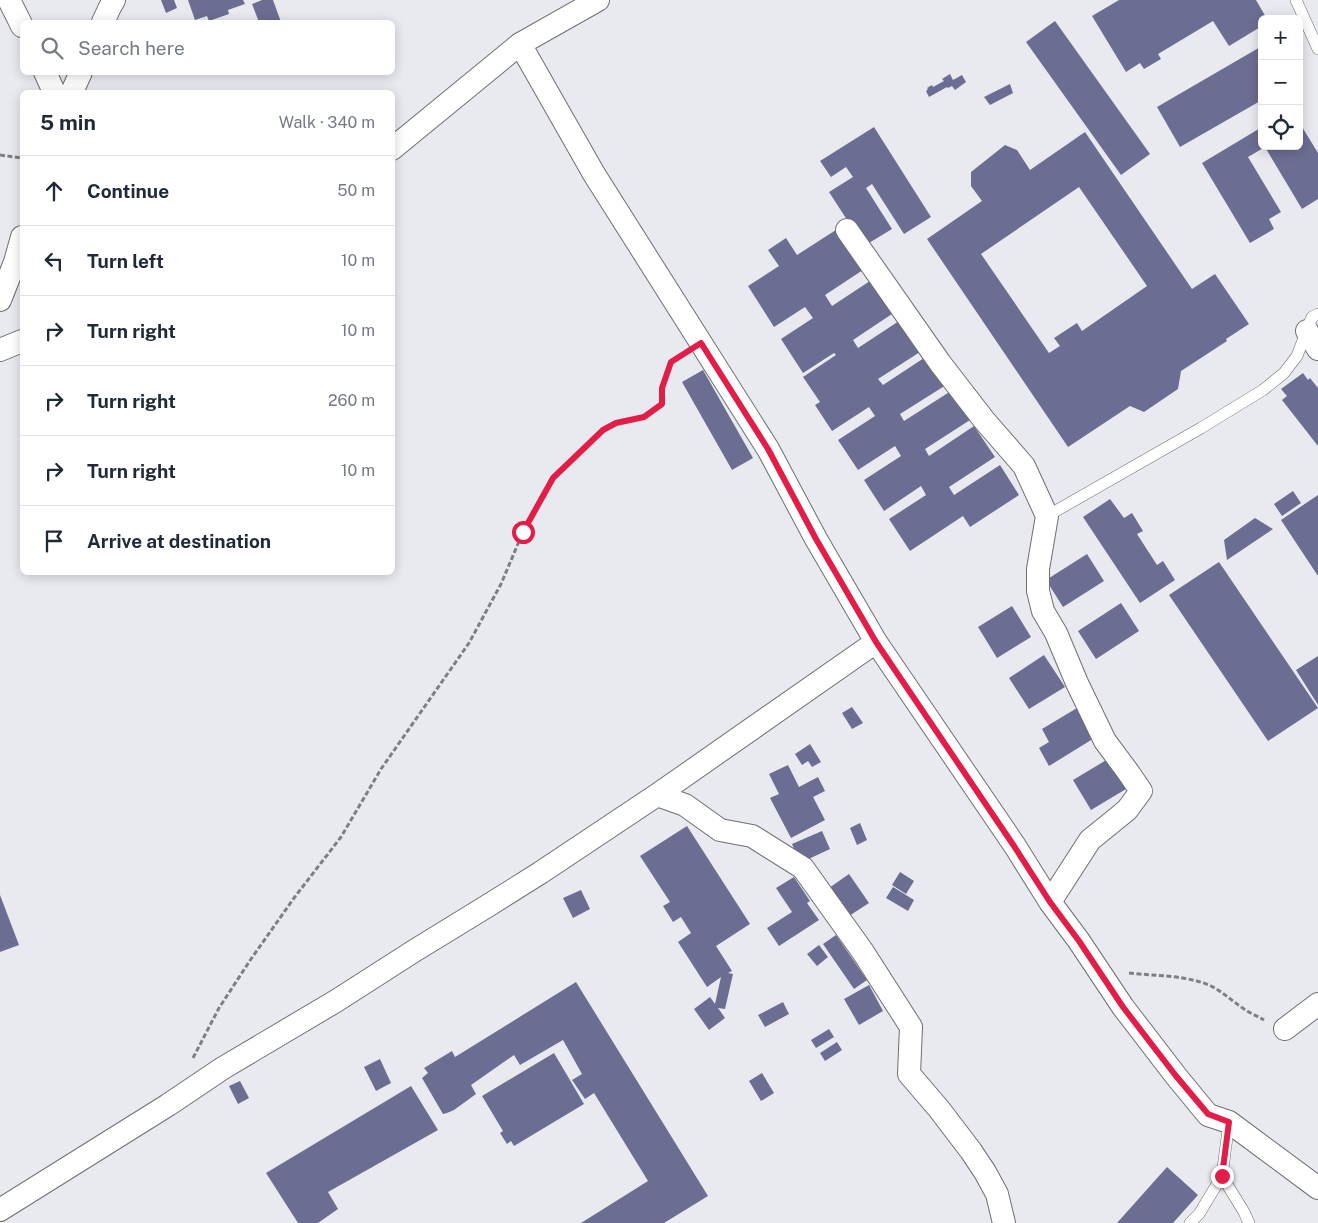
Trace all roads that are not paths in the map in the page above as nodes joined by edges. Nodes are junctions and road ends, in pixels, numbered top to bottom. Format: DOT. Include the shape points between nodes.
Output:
graph roads {
  1 [pos="10,0"];
  2 [pos="114,0"];
  3 [pos="1296,0"];
  4 [pos="587,2"];
  5 [pos="104,20"];
  6 [pos="20,22"];
  7 [pos="520,44"];
  8 [pos="1318,49"];
  9 [pos="46,75"];
  10 [pos="80,75"];
  11 [pos="53,90"];
  12 [pos="73,90"];
  13 [pos="395,147"];
  14 [pos="846,230"];
  15 [pos="20,244"];
  16 [pos="0,300"];
  17 [pos="1314,331"];
  18 [pos="20,342"];
  19 [pos="0,350"];
  20 [pos="1047,516"];
  21 [pos="876,642"];
  22 [pos="657,795"];
  23 [pos="1050,902"];
  24 [pos="1318,1004"];
  25 [pos="1285,1029"];
  26 [pos="1229,1122"];
  27 [pos="1222,1176"];
  28 [pos="1318,1188"];
  29 [pos="0,1210"];
  30 [pos="1004,1223"];
  31 [pos="1190,1223"];
  32 [pos="1249,1223"];
  1 -- 6 [label="street"];
  2 -- 5 [label="street"];
  3 -- 8 [label="lane"];
  4 -- 7 [label="street"];
  7 -- 13 [label="street"];
  7 -- 21 [label="street" via="594,174 768,449"];
  9 -- 11 [label="street"];
  10 -- 12 [label="street"];
  14 -- 20 [label="street" via="940,363 1024,466"];
  15 -- 16 [label="street"];
  17 -- 20 [label="lane" via="1284,373 1263,390"];
  18 -- 19 [label="street"];
  20 -- 23 [label="street" via="1038,569 1038,591 1043,611 1105,741 1140,791 1127,810 1090,840"];
  21 -- 22 [label="street"];
  21 -- 23 [label="street"];
  22 -- 29 [label="street" via="490,905 223,1068"];
  22 -- 30 [label="street" via="685,805 720,830 752,836 803,868 911,1027 909,1074 985,1172 997,1194"];
  23 -- 26 [label="street" via="1176,1076 1208,1114"];
  24 -- 25 [label="street"];
  26 -- 27 [label="lane"];
  26 -- 28 [label="street"];
  27 -- 31 [label="lane"];
  27 -- 32 [label="lane"];
}
